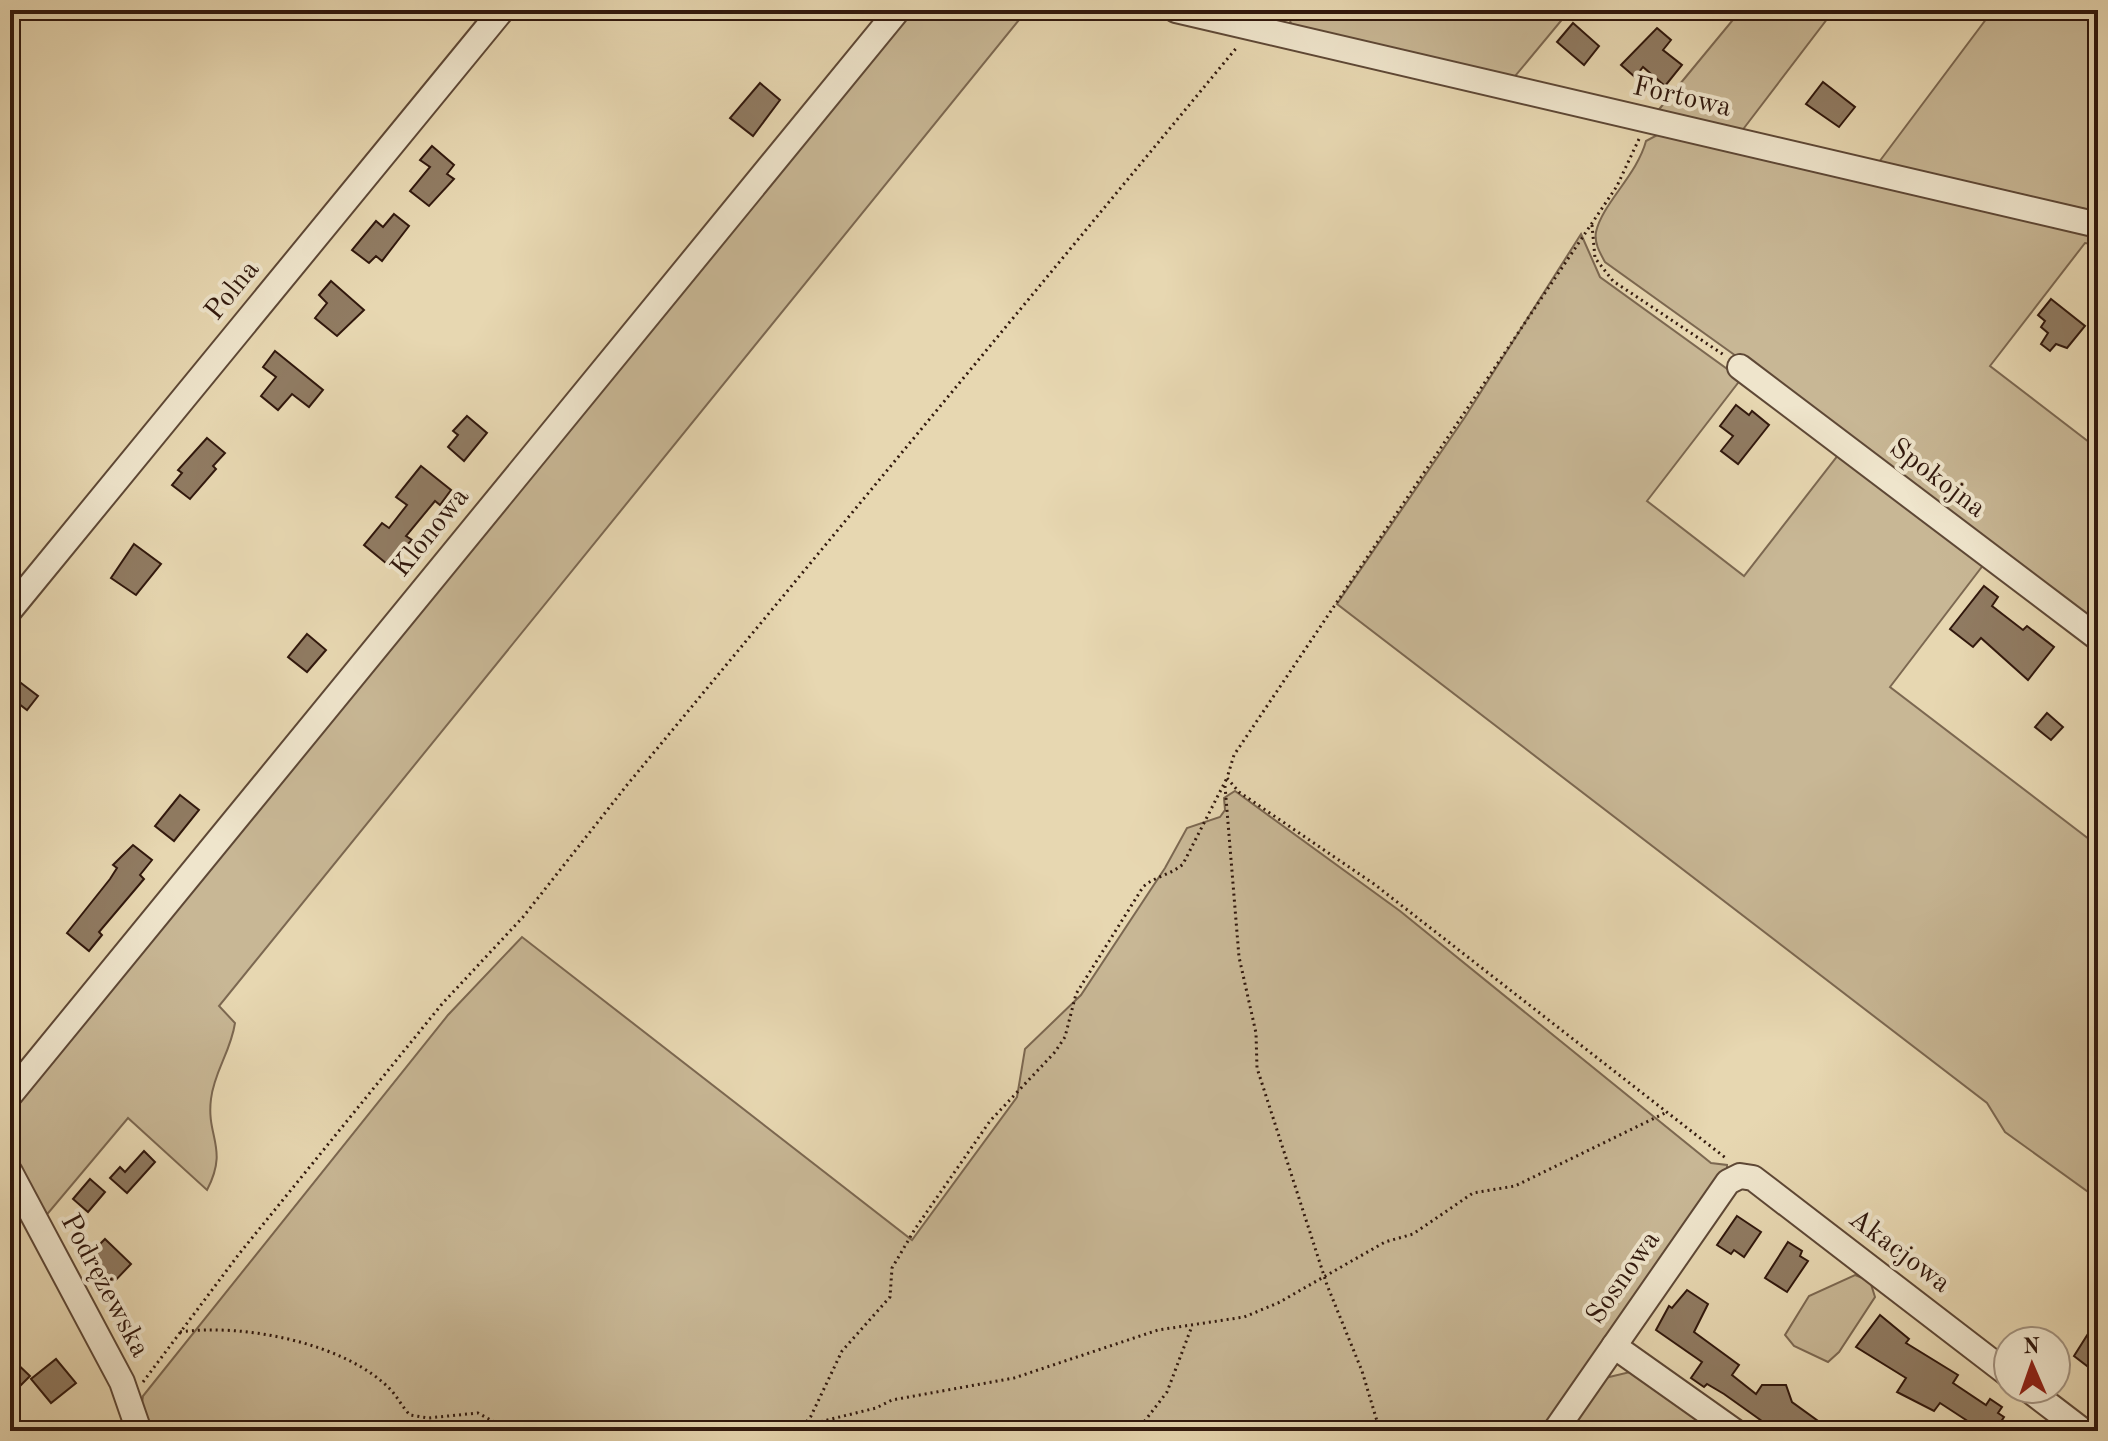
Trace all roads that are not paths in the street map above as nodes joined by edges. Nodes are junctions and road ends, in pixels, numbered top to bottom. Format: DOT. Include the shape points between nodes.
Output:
graph roads {
  1 [pos="502,10"];
  2 [pos="898,10"];
  3 [pos="1176,10"];
  4 [pos="1260,18"];
  5 [pos="2098,225"];
  6 [pos="1740,367"];
  7 [pos="10,610"];
  8 [pos="2098,638"];
  9 [pos="10,1095"];
  10 [pos="10,1172"];
  11 [pos="1753,1178"];
  12 [pos="1614,1346"];
  13 [pos="1992,1362"];
  14 [pos="2049,1405"];
  15 [pos="139,1431"];
  16 [pos="1555,1431"];
  17 [pos="1734,1431"];
  18 [pos="2083,1431"];
  1 -- 7 [label="street, Polna"];
  2 -- 9 [label="street, Klonowa"];
  3 -- 4 [label="street, Fortowa"];
  4 -- 5 [label="street, Fortowa" via="1643,119"];
  6 -- 8 [label="street, Spokojna"];
  10 -- 15 [label="street, Podrężewska" via="129,1401"];
  11 -- 12 [label="street, Sosnowa" via="1740,1176 1728,1182"];
  11 -- 13 [label="street, Akacjowa"];
  12 -- 16 [label="street, Sosnowa"];
  12 -- 17 [label="street"];
  14 -- 18 [label="street"];
}
